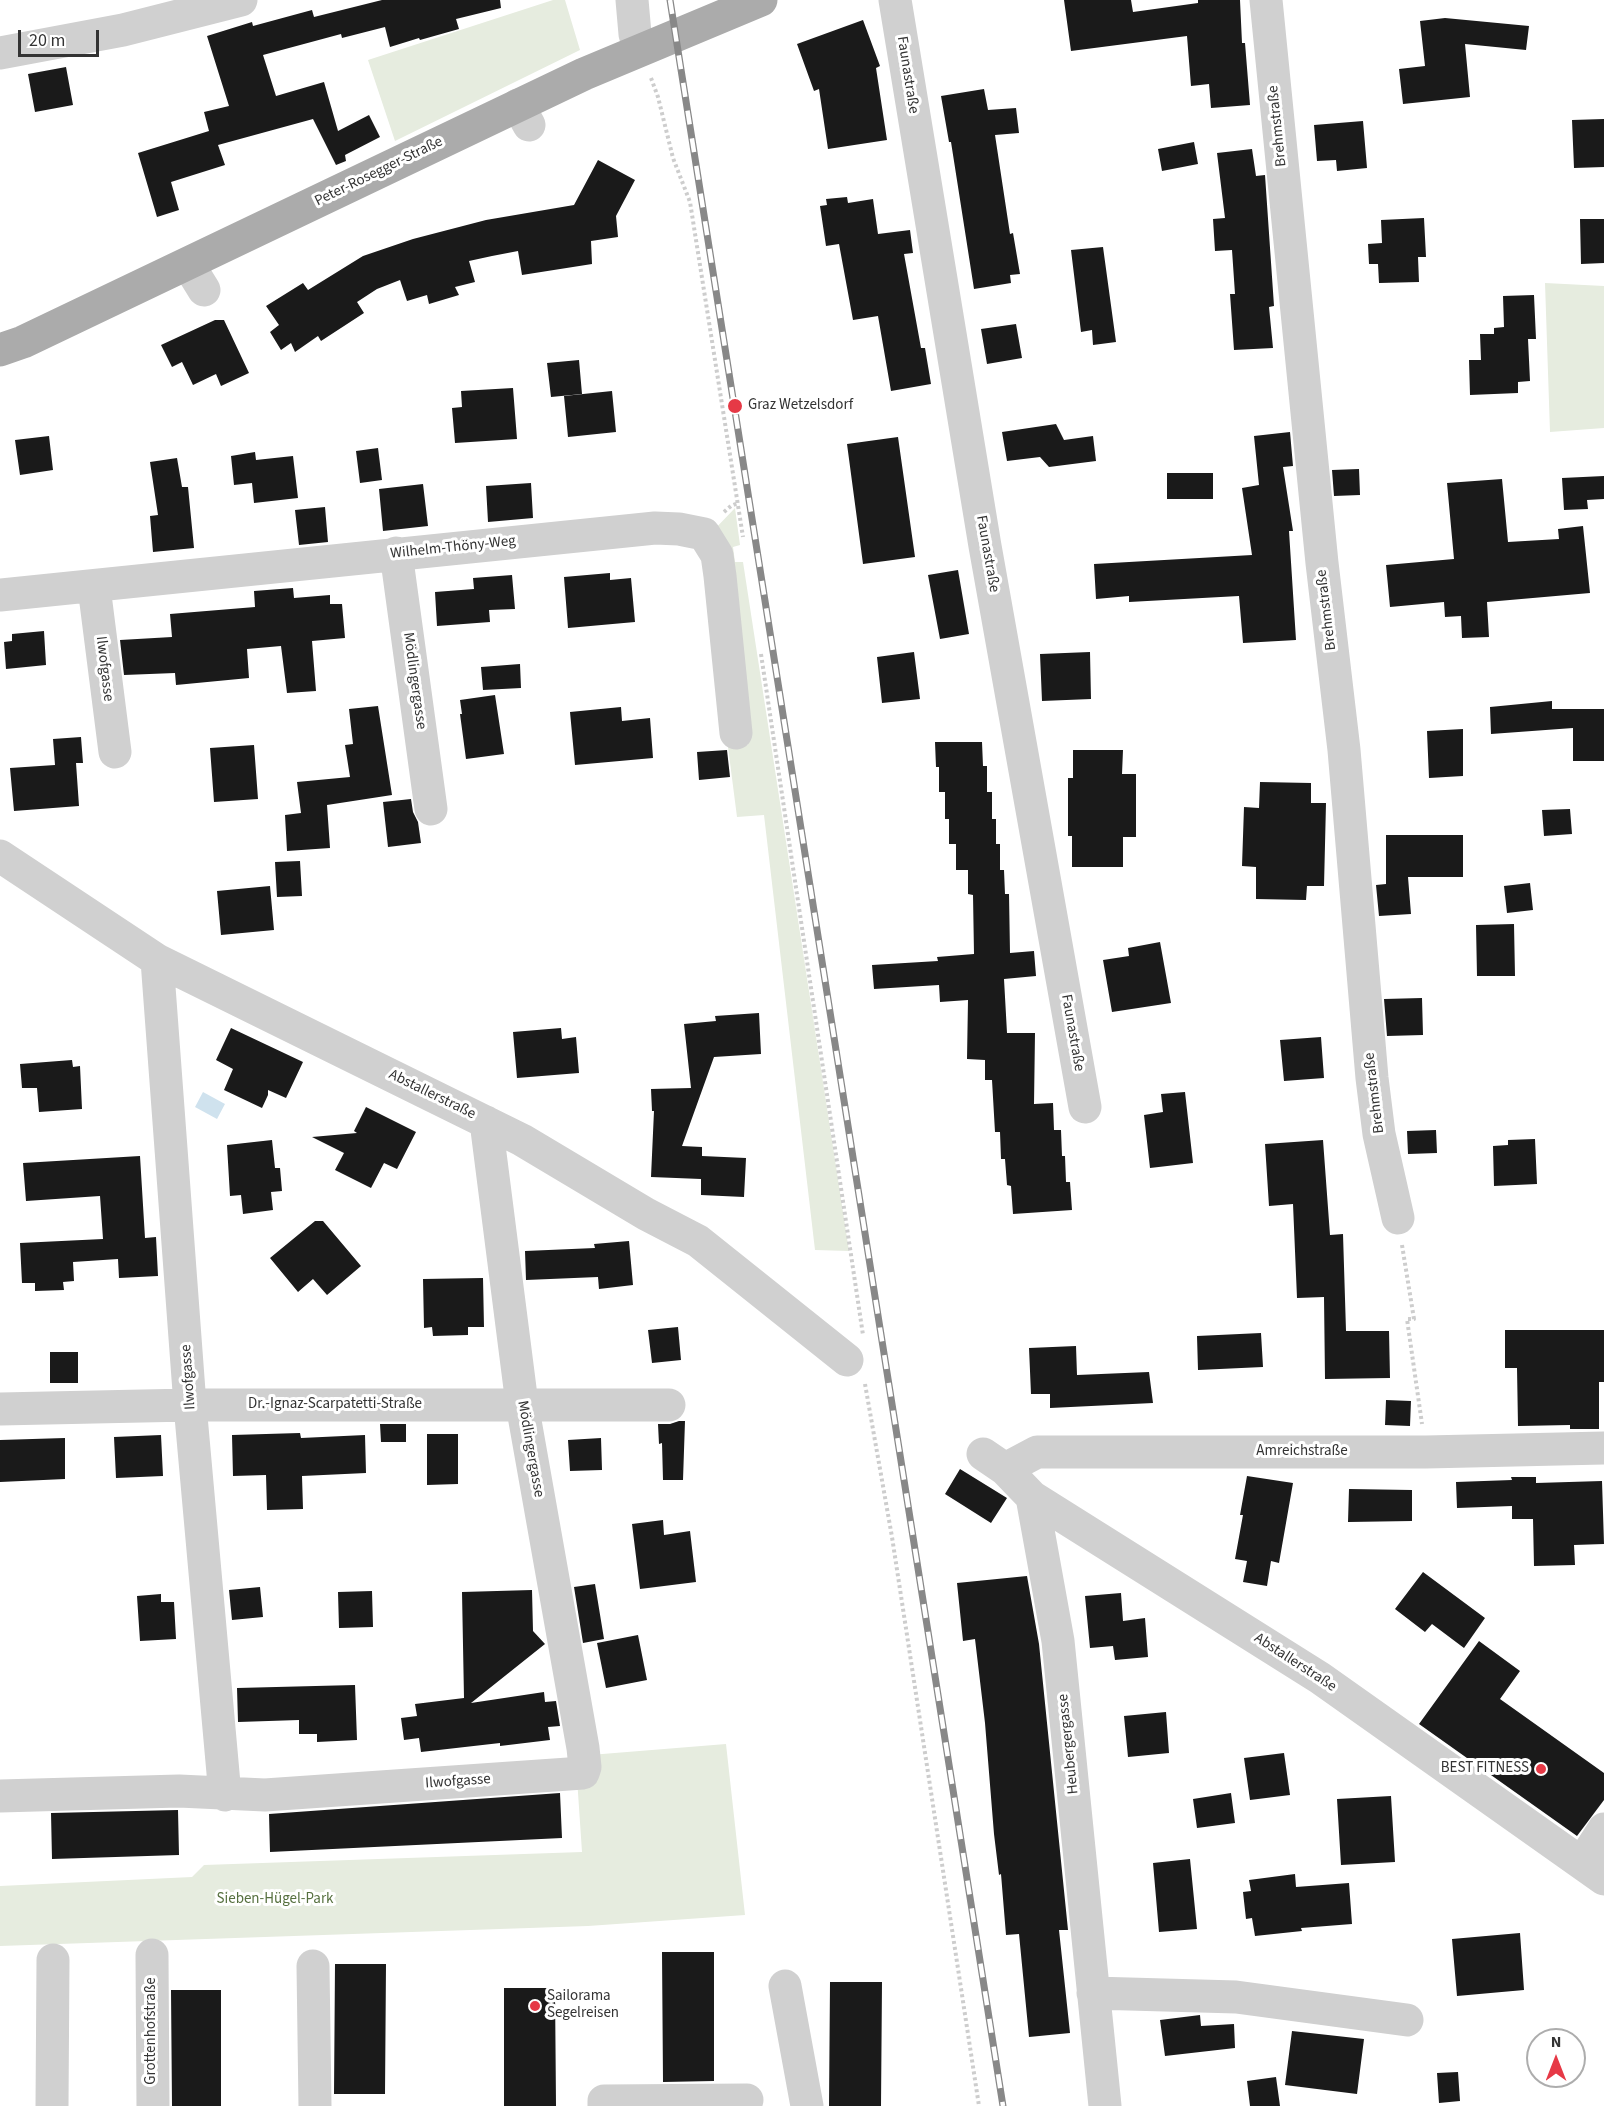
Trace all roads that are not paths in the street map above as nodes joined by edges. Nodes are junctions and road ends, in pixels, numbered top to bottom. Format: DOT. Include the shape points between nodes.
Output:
graph roads {
  1 [pos="242,0"];
  2 [pos="632,0"];
  3 [pos="760,0"];
  4 [pos="895,0"];
  5 [pos="1266,0"];
  6 [pos="0,53"];
  7 [pos="644,62"];
  8 [pos="0,350"];
  9 [pos="396,553"];
  10 [pos="94,586"];
  11 [pos="0,595"];
  12 [pos="736,733"];
  13 [pos="115,752"];
  14 [pos="431,809"];
  15 [pos="0,856"];
  16 [pos="157,960"];
  17 [pos="1085,1107"];
  18 [pos="486,1122"];
  19 [pos="1398,1218"];
  20 [pos="855,1350"];
  21 [pos="522,1404"];
  22 [pos="190,1405"];
  23 [pos="669,1405"];
  24 [pos="0,1409"];
  25 [pos="1604,1448"];
  26 [pos="994,1462"];
  27 [pos="1032,1497"];
  28 [pos="583,1773"];
  29 [pos="225,1795"];
  30 [pos="0,1796"];
  31 [pos="1604,1828"];
  32 [pos="1593,1871"];
  33 [pos="152,1955"];
  34 [pos="53,1960"];
  35 [pos="313,1966"];
  36 [pos="785,1986"];
  37 [pos="1093,1993"];
  38 [pos="1407,2020"];
  39 [pos="747,2100"];
  40 [pos="52,2106"];
  41 [pos="153,2106"];
  42 [pos="315,2106"];
  43 [pos="604,2106"];
  44 [pos="807,2106"];
  45 [pos="1105,2106"];
  1 -- 6 [label="street" via="123,30"];
  2 -- 7 [label="street" via="635,34"];
  3 -- 7 [label="main road, Peter-Rosegger-Straße"];
  4 -- 17 [label="street, Faunastraße" via="983,535"];
  5 -- 19 [label="street, Brehmstraße" via="1344,750 1372,1078 1379,1134"];
  7 -- 8 [label="main road, Peter-Rosegger-Straße" via="524,115 196,277"];
  9 -- 10 [label="street, Wilhelm-Thöny-Weg"];
  9 -- 12 [label="street, Wilhelm-Thöny-Weg" via="655,528 704,534 717,555"];
  9 -- 14 [label="street, Mödlingergasse"];
  10 -- 11 [label="street, Wilhelm-Thöny-Weg"];
  10 -- 13 [label="street, Ilwofgasse"];
  15 -- 16 [label="street, Abstallerstraße"];
  16 -- 18 [label="street, Abstallerstraße"];
  16 -- 22 [label="street, Ilwofgasse"];
  18 -- 20 [label="street, Abstallerstraße" via="698,1241"];
  18 -- 21 [label="street, Mödlingergasse"];
  21 -- 22 [label="street, Dr.-Ignaz-Scarpatetti-Straße"];
  21 -- 23 [label="street, Dr.-Ignaz-Scarpatetti-Straße"];
  21 -- 28 [label="street, Mödlingergasse" via="583,1748"];
  22 -- 24 [label="street, Dr.-Ignaz-Scarpatetti-Straße"];
  22 -- 29 [label="street, Ilwofgasse"];
  25 -- 26 [label="street, Amreichstraße" via="1036,1452"];
  26 -- 27 [label="street, Abstallerstraße"];
  27 -- 32 [label="street, Abstallerstraße" via="1320,1678"];
  27 -- 37 [label="street, Heubergergasse" via="1059,1641"];
  28 -- 29 [label="street, Ilwofgasse" via="265,1796"];
  29 -- 30 [label="street, Ilwofgasse" via="179,1791"];
  31 -- 32 [label="street"];
  33 -- 41 [label="street, Grottenhofstraße"];
  34 -- 40 [label="street"];
  35 -- 42 [label="street"];
  36 -- 44 [label="street"];
  37 -- 38 [label="street" via="1236,1996"];
  37 -- 45 [label="street, Heubergergasse"];
  39 -- 43 [label="street" via="604,2101"];
}
